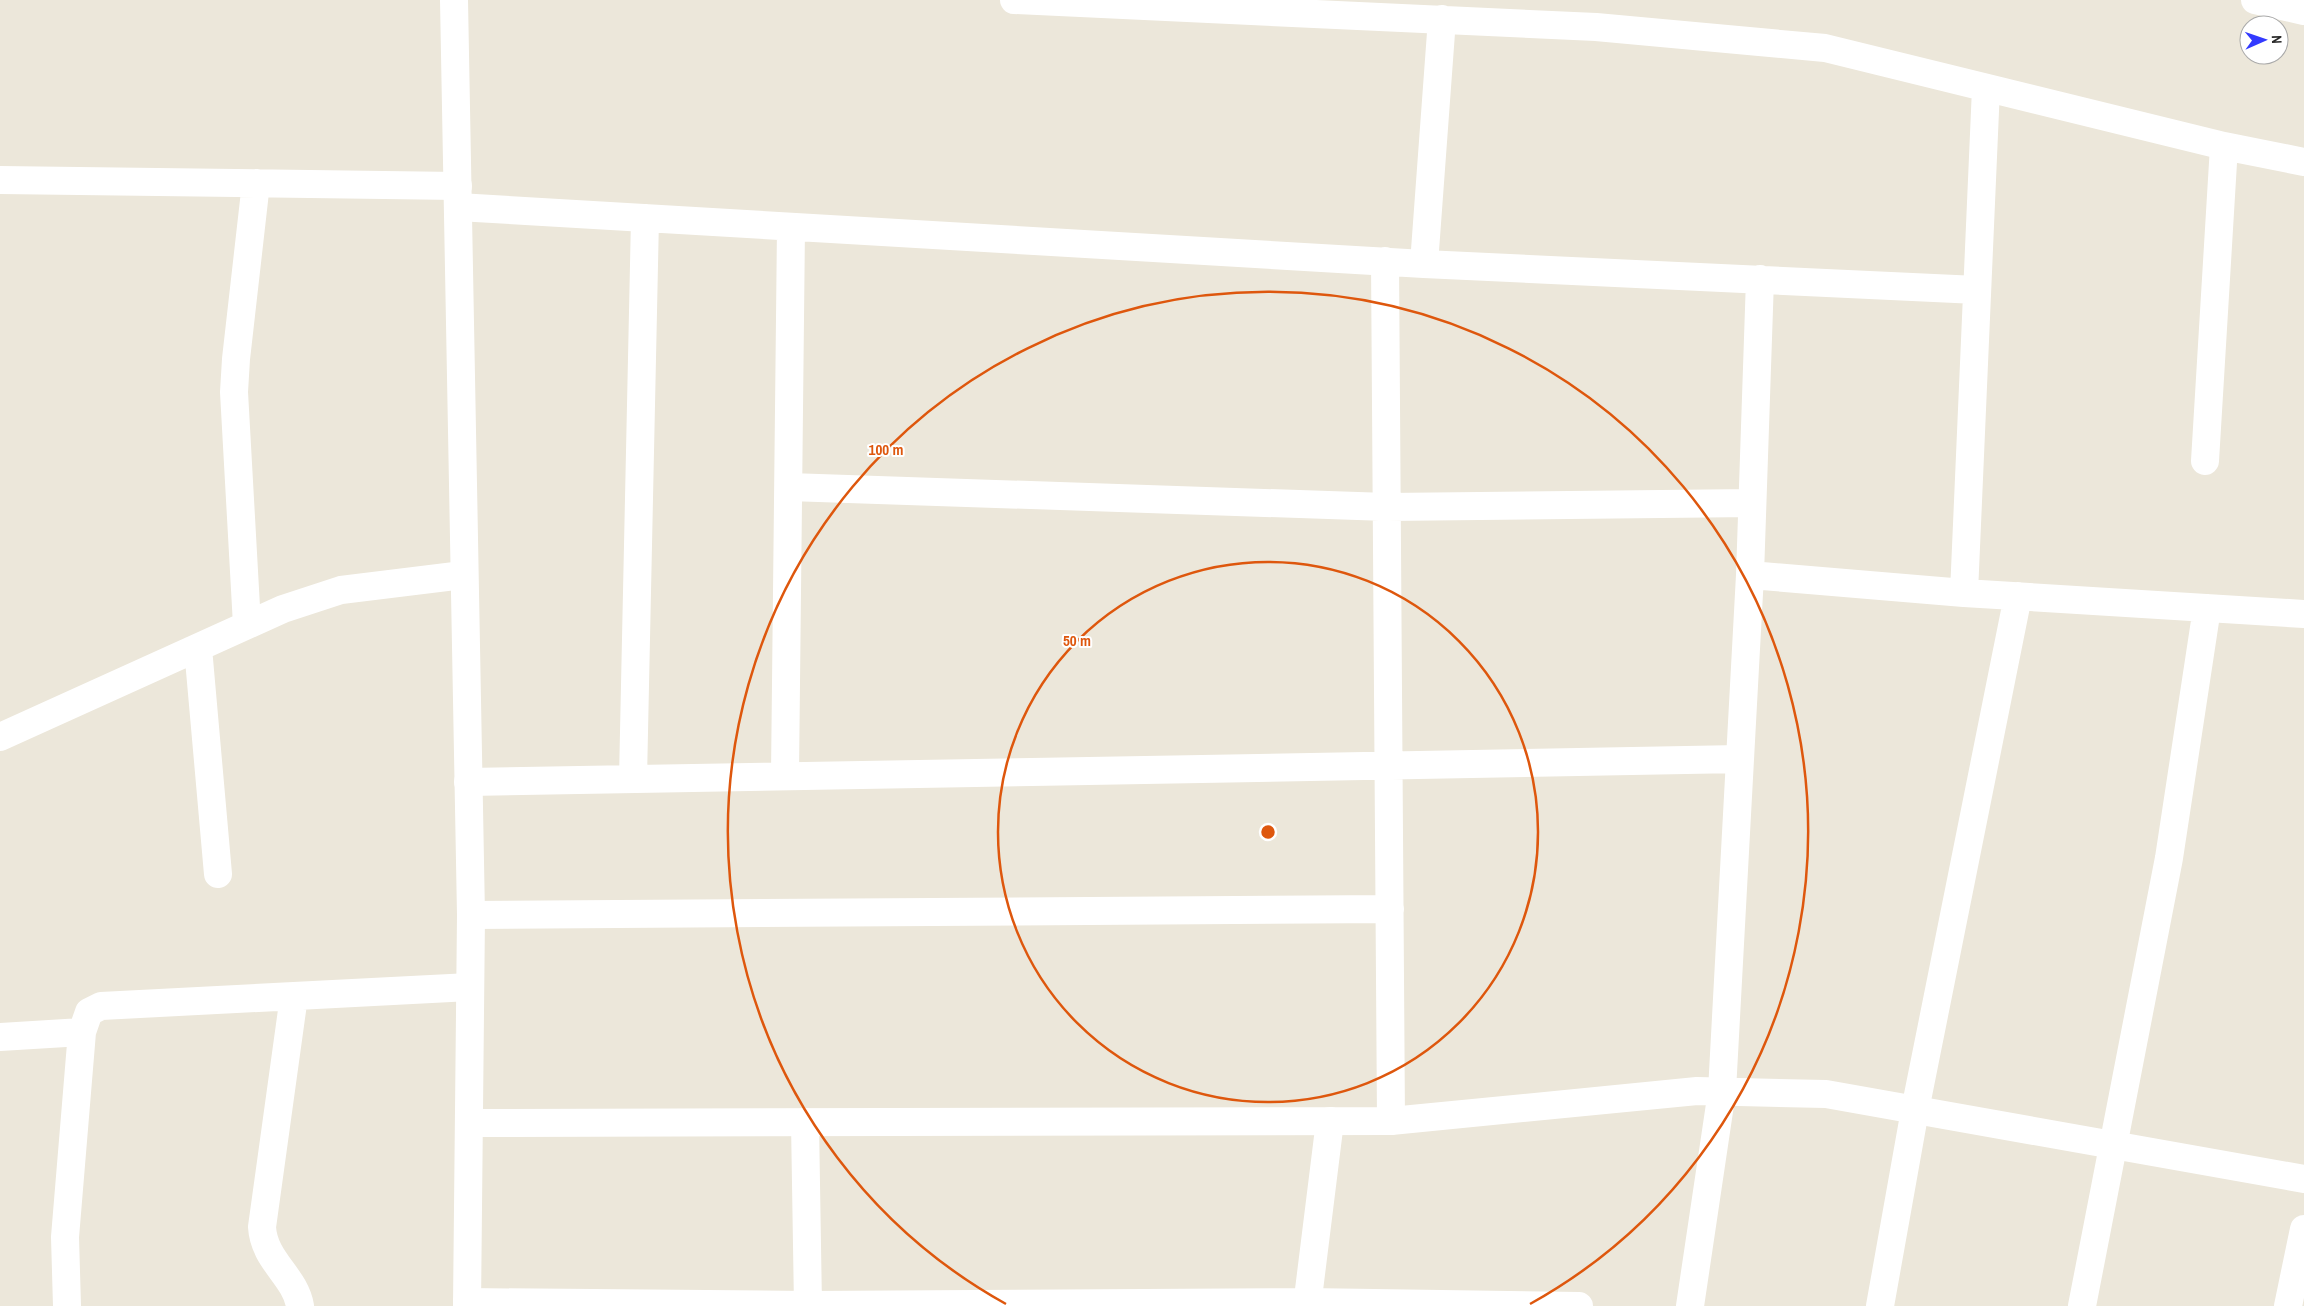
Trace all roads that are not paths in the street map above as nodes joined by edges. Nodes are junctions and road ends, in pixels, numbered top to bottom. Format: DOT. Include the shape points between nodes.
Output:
graph roads {
  1 [pos="454,0"];
  2 [pos="1014,0"];
  3 [pos="2255,0"];
  4 [pos="1100,2"];
  5 [pos="2304,11"];
  6 [pos="1442,19"];
  7 [pos="1986,88"];
  8 [pos="2224,146"];
  9 [pos="2304,162"];
  10 [pos="0,180"];
  11 [pos="256,184"];
  12 [pos="458,197"];
  13 [pos="645,218"];
  14 [pos="791,227"];
  15 [pos="1385,261"];
  16 [pos="1424,264"];
  17 [pos="1760,279"];
  18 [pos="1977,290"];
  19 [pos="2205,461"];
  20 [pos="788,487"];
  21 [pos="1752,503"];
  22 [pos="1387,507"];
  23 [pos="464,575"];
  24 [pos="1750,575"];
  25 [pos="1964,593"];
  26 [pos="2018,596"];
  27 [pos="2207,608"];
  28 [pos="2304,614"];
  29 [pos="247,625"];
  30 [pos="198,648"];
  31 [pos="0,737"];
  32 [pos="1740,759"];
  33 [pos="1389,767"];
  34 [pos="785,775"];
  35 [pos="634,779"];
  36 [pos="468,782"];
  37 [pos="218,874"];
  38 [pos="1390,909"];
  39 [pos="471,915"];
  40 [pos="470,987"];
  41 [pos="294,996"];
  42 [pos="82,1032"];
  43 [pos="0,1037"];
  44 [pos="1722,1091"];
  45 [pos="1915,1110"];
  46 [pos="1330,1121"];
  47 [pos="1392,1121"];
  48 [pos="469,1122"];
  49 [pos="805,1122"];
  50 [pos="2112,1145"];
  51 [pos="2304,1179"];
  52 [pos="2304,1229"];
  53 [pos="467,1304"];
  54 [pos="1307,1304"];
  55 [pos="633,1305"];
  56 [pos="67,1306"];
  57 [pos="300,1306"];
  58 [pos="808,1306"];
  59 [pos="1579,1306"];
  60 [pos="1690,1306"];
  61 [pos="1880,1306"];
  62 [pos="2082,1306"];
  63 [pos="2288,1306"];
  1 -- 12 [label="street"];
  2 -- 4 [label="street"];
  3 -- 5 [label="street"];
  4 -- 6 [label="street"];
  6 -- 7 [label="street" via="1596,27 1825,48"];
  6 -- 16 [label="street"];
  7 -- 8 [label="street"];
  7 -- 18 [label="street"];
  8 -- 9 [label="street"];
  8 -- 19 [label="street"];
  10 -- 11 [label="street"];
  11 -- 12 [label="street"];
  11 -- 29 [label="street" via="234,392"];
  12 -- 13 [label="street"];
  12 -- 23 [label="street"];
  13 -- 14 [label="street"];
  13 -- 35 [label="street"];
  14 -- 15 [label="street"];
  14 -- 20 [label="street"];
  15 -- 16 [label="street"];
  15 -- 22 [label="street"];
  16 -- 17 [label="street"];
  17 -- 18 [label="street"];
  17 -- 21 [label="street"];
  18 -- 25 [label="street"];
  20 -- 22 [label="street"];
  20 -- 34 [label="street"];
  21 -- 22 [label="street"];
  21 -- 24 [label="street"];
  22 -- 33 [label="street"];
  23 -- 29 [label="street" via="341,590"];
  23 -- 36 [label="street"];
  24 -- 25 [label="street"];
  24 -- 32 [label="street"];
  25 -- 26 [label="street"];
  26 -- 27 [label="street"];
  26 -- 45 [label="street"];
  27 -- 28 [label="street"];
  27 -- 50 [label="street" via="2169,858"];
  29 -- 30 [label="street"];
  30 -- 31 [label="street"];
  30 -- 37 [label="street"];
  32 -- 33 [label="street"];
  32 -- 44 [label="street"];
  33 -- 34 [label="street"];
  33 -- 38 [label="street"];
  34 -- 35 [label="street"];
  35 -- 36 [label="street"];
  36 -- 39 [label="street"];
  38 -- 39 [label="street"];
  38 -- 47 [label="street"];
  39 -- 40 [label="street"];
  40 -- 41 [label="street"];
  40 -- 48 [label="street"];
  41 -- 42 [label="street" via="101,1006 89,1012"];
  41 -- 57 [label="street" via="262,1227 263,1241 269,1254 298,1294"];
  42 -- 43 [label="street"];
  42 -- 56 [label="street" via="65,1238"];
  44 -- 45 [label="street" via="1826,1094"];
  44 -- 47 [label="street"];
  44 -- 60 [label="street"];
  45 -- 50 [label="street"];
  45 -- 61 [label="street"];
  46 -- 47 [label="street"];
  46 -- 49 [label="street"];
  46 -- 54 [label="street"];
  48 -- 49 [label="street"];
  48 -- 53 [label="street"];
  49 -- 58 [label="street"];
  50 -- 51 [label="street"];
  50 -- 62 [label="street"];
  52 -- 63 [label="street"];
  53 -- 55 [label="street"];
  54 -- 58 [label="street"];
  54 -- 59 [label="street"];
  55 -- 58 [label="street"];
}
